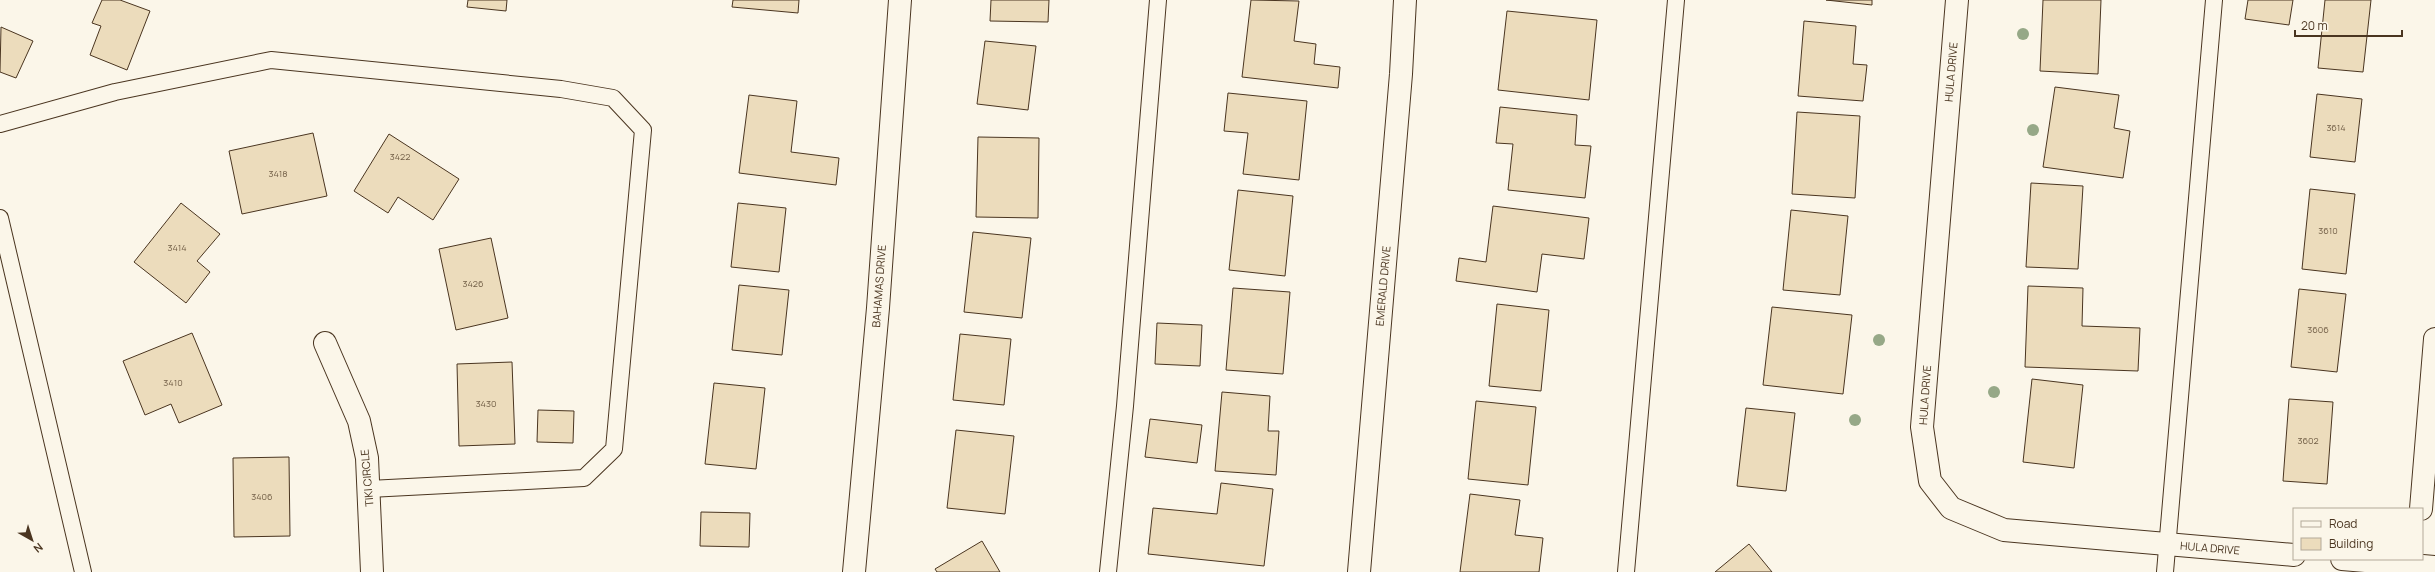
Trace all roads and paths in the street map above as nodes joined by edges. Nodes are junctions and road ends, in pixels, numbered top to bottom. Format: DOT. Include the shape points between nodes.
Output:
graph roads {
  1 [pos="900,0"];
  2 [pos="1158,0"];
  3 [pos="1405,0"];
  4 [pos="1676,0"];
  5 [pos="1957,0"];
  6 [pos="2214,0"];
  7 [pos="0,124"];
  8 [pos="0,218"];
  9 [pos="2435,340"];
  10 [pos="325,343"];
  11 [pos="369,489"];
  12 [pos="2421,508"];
  13 [pos="2166,544"];
  14 [pos="2293,555"];
  15 [pos="2353,560"];
  16 [pos="2421,566"];
  17 [pos="83,572"];
  18 [pos="372,572"];
  19 [pos="854,572"];
  20 [pos="1108,572"];
  21 [pos="1359,572"];
  22 [pos="1626,572"];
  23 [pos="2165,572"];
  1 -- 19 [label="street, BAHAMAS DRIVE" via="878,308"];
  2 -- 20 [label="lane" via="1126,398"];
  3 -- 21 [label="street, EMERALD DRIVE"];
  4 -- 22 [label="lane"];
  5 -- 13 [label="street, HULA DRIVE" via="1922,427 1930,481 1951,508 2004,530"];
  6 -- 13 [label="lane"];
  7 -- 11 [label="lane" via="115,92 271,60 561,89 613,98 643,130 614,449 584,478"];
  8 -- 17 [label="lane"];
  9 -- 12 [label="street"];
  10 -- 11 [label="street, TIKI CIRCLE" via="359,421 367,458"];
  11 -- 18 [label="street, TIKI CIRCLE"];
  13 -- 14 [label="street, HULA DRIVE"];
  13 -- 23 [label="lane"];
  15 -- 16 [label="street"];
}
